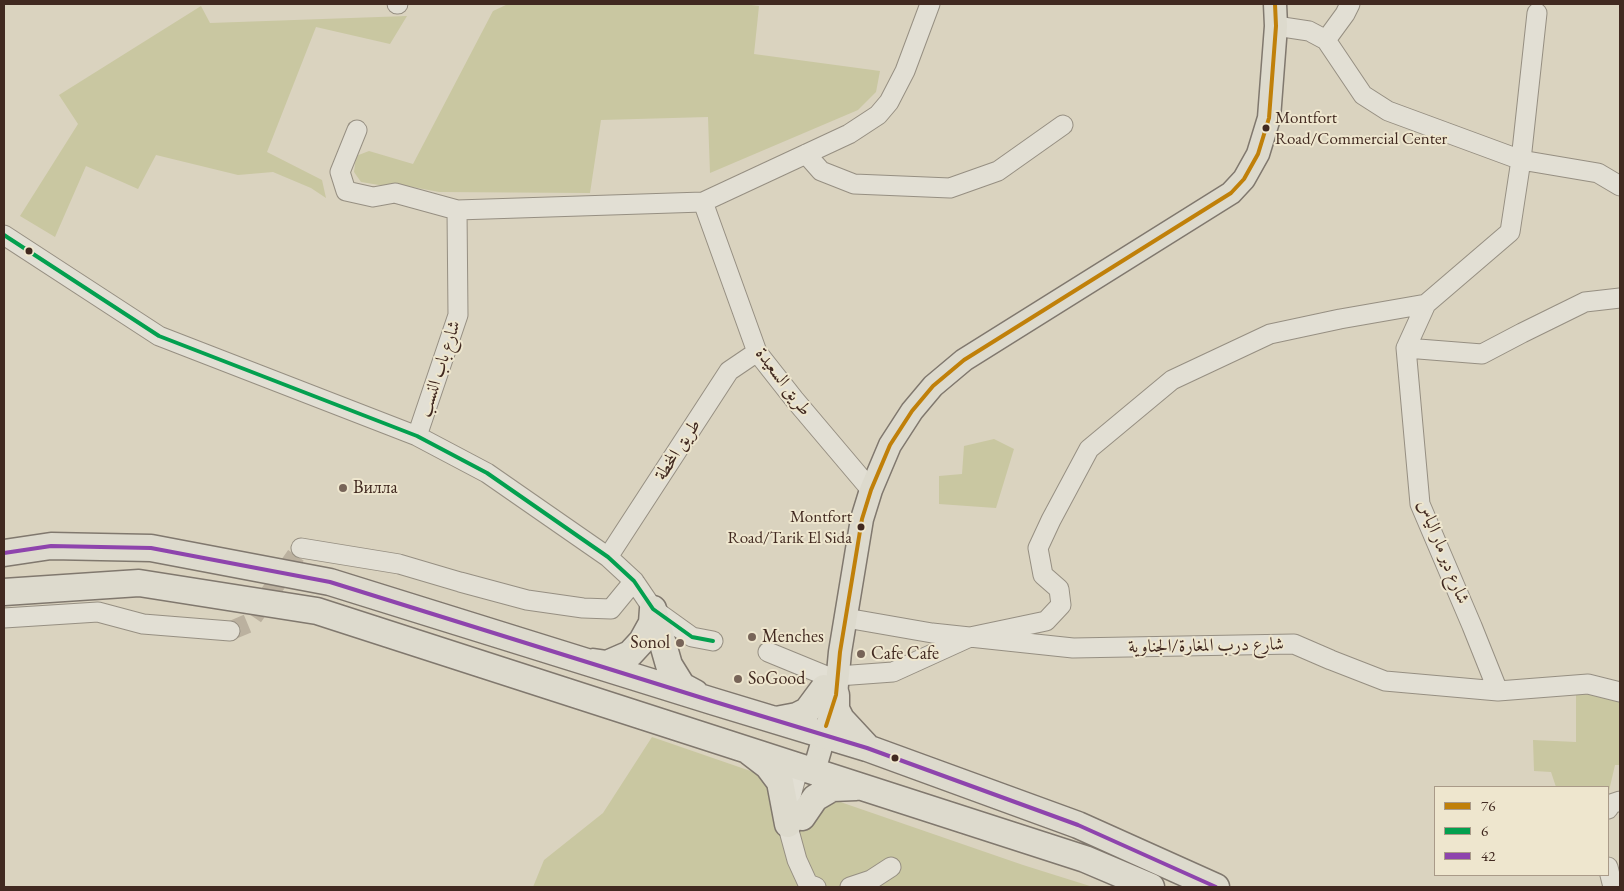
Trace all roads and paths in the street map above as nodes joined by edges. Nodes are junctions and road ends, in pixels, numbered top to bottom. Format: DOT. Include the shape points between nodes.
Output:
graph roads {
  1 [pos="926,4"];
  2 [pos="1350,4"];
  3 [pos="1537,14"];
  4 [pos="1276,15"];
  5 [pos="1326,40"];
  6 [pos="1063,125"];
  7 [pos="357,130"];
  8 [pos="806,154"];
  9 [pos="1521,160"];
  10 [pos="1620,186"];
  11 [pos="703,202"];
  12 [pos="457,210"];
  13 [pos="4,235"];
  14 [pos="1620,298"];
  15 [pos="1426,304"];
  16 [pos="1406,348"];
  17 [pos="757,352"];
  18 [pos="417,436"];
  19 [pos="871,490"];
  20 [pos="302,548"];
  21 [pos="4,553"];
  22 [pos="608,557"];
  23 [pos="634,582"];
  24 [pos="4,592"];
  25 [pos="654,608"];
  26 [pos="4,618"];
  27 [pos="846,618"];
  28 [pos="230,631"];
  29 [pos="970,637"];
  30 [pos="713,641"];
  31 [pos="768,652"];
  32 [pos="584,661"];
  33 [pos="832,684"];
  34 [pos="1498,691"];
  35 [pos="1620,692"];
  36 [pos="712,701"];
  37 [pos="776,720"];
  38 [pos="816,732"];
  39 [pos="742,747"];
  40 [pos="867,748"];
  41 [pos="806,768"];
  42 [pos="864,788"];
  43 [pos="1620,801"];
  44 [pos="1609,807"];
  45 [pos="795,821"];
  46 [pos="891,867"];
  47 [pos="1609,871"];
  48 [pos="816,887"];
  49 [pos="850,887"];
  50 [pos="1151,887"];
  51 [pos="1216,887"];
  52 [pos="1613,887"];
  1 -- 8 [label="street" via="905,71 889,102 878,115 850,134"];
  2 -- 5 [label="street"];
  3 -- 9 [label="street"];
  4 -- 5 [label="street"];
  4 -- 19 [label="main road" via="1269,118 1258,154 1244,179 1231,193 964,360 933,386 912,410 890,445"];
  5 -- 9 [label="street" via="1363,95 1388,112"];
  6 -- 8 [label="street" via="998,171 950,188 854,184 821,171"];
  7 -- 12 [label="street" via="340,172 346,191 374,197 395,193"];
  8 -- 11 [label="street"];
  9 -- 10 [label="street" via="1598,173"];
  9 -- 15 [label="street" via="1510,232"];
  11 -- 12 [label="street"];
  11 -- 17 [label="street, طريق السعيدة"];
  12 -- 18 [label="street, شارع باب النسب" via="458,315"];
  13 -- 18 [label="street" via="159,336"];
  14 -- 16 [label="street" via="1585,302 1482,354"];
  15 -- 16 [label="street, شارع دير مار الياس"];
  15 -- 29 [label="street" via="1270,334 1172,380 1089,449 1051,520 1038,548 1043,575 1059,589 1061,605 1046,621"];
  16 -- 34 [label="street, شارع دير مار الياس" via="1420,504"];
  17 -- 19 [label="street, طريق السعيدة"];
  17 -- 22 [label="street, طريق المخطة" via="729,371"];
  18 -- 22 [label="street" via="487,473"];
  19 -- 27 [label="main road" via="862,519"];
  20 -- 23 [label="street" via="399,564 527,600 583,608 610,609"];
  21 -- 32 [label="highway" via="51,546 151,548 330,582"];
  22 -- 23 [label="street"];
  23 -- 25 [label="street"];
  24 -- 39 [label="highway" via="139,583 317,611"];
  25 -- 30 [label="street" via="692,638"];
  25 -- 32 [label="highway" via="652,622 642,641 630,654 607,664"];
  25 -- 36 [label="highway" via="669,665 682,686"];
  26 -- 28 [label="street" via="98,612 143,624"];
  27 -- 29 [label="street, شارع درب المغارة/الجناوية"];
  27 -- 33 [label="main road"];
  29 -- 33 [label="street" via="893,672"];
  29 -- 34 [label="street, شارع درب المغارة/الجناوية" via="1073,648 1294,644 1385,681"];
  31 -- 33 [label="street"];
  32 -- 36 [label="highway"];
  33 -- 37 [label="highway" via="807,711"];
  33 -- 38 [label="main road"];
  33 -- 40 [label="highway" via="841,719"];
  34 -- 35 [label="street, شارع درب المغارة/الجناوية" via="1588,684"];
  36 -- 37 [label="highway"];
  37 -- 38 [label="highway"];
  38 -- 40 [label="highway"];
  38 -- 41 [label="main road"];
  39 -- 41 [label="highway"];
  39 -- 45 [label="highway" via="768,766 780,782"];
  40 -- 51 [label="highway" via="1078,825"];
  41 -- 42 [label="highway"];
  41 -- 45 [label="street"];
  42 -- 45 [label="highway" via="832,788 814,798"];
  42 -- 50 [label="highway" via="1085,859"];
  43 -- 44 [label="street"];
  45 -- 48 [label="street" via="796,856 808,884"];
  46 -- 49 [label="street" via="872,880"];
  47 -- 52 [label="street"];
}
